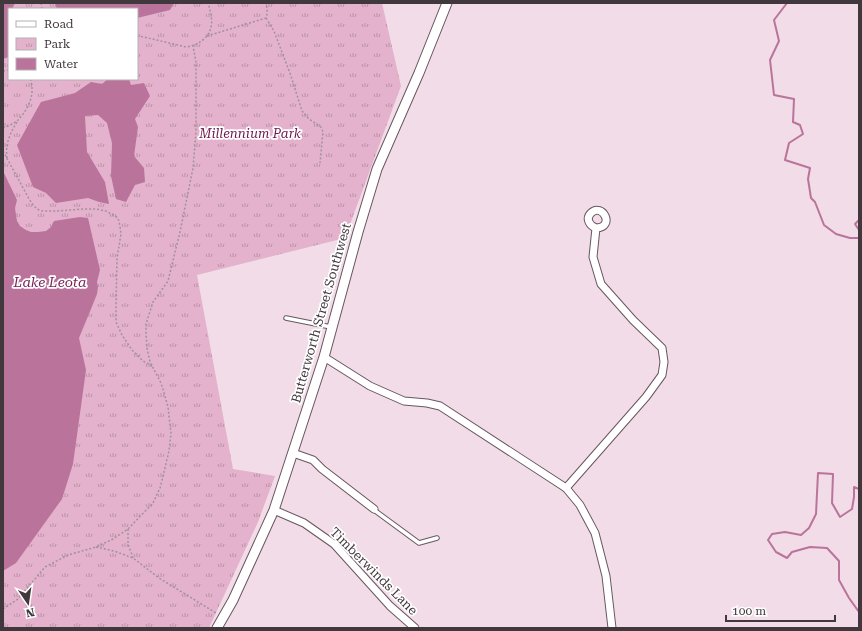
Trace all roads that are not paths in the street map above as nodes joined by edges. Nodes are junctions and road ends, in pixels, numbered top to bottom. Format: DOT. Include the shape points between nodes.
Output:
graph roads {
  1 [pos="446,3"];
  2 [pos="596,228"];
  3 [pos="286,318"];
  4 [pos="332,327"];
  5 [pos="324,357"];
  6 [pos="293,453"];
  7 [pos="566,488"];
  8 [pos="374,509"];
  9 [pos="274,510"];
  10 [pos="437,538"];
  11 [pos="217,628"];
  12 [pos="415,628"];
  13 [pos="612,628"];
  1 -- 4 [label="street, Butterworth Street Southwest" via="377,169"];
  2 -- 7 [label="street" via="593,258 601,284 662,348 664,362 662,375 646,397"];
  3 -- 4 [label="lane"];
  4 -- 5 [label="street, Butterworth Street Southwest"];
  5 -- 6 [label="street, Butterworth Street Southwest"];
  5 -- 7 [label="street" via="370,386 404,401 440,406"];
  6 -- 8 [label="street" via="313,460"];
  6 -- 9 [label="street, Butterworth Street Southwest"];
  7 -- 13 [label="street" via="580,505 595,533 606,576"];
  8 -- 10 [label="lane" via="419,543"];
  9 -- 11 [label="street, Butterworth Street Southwest" via="233,600"];
  9 -- 12 [label="street, Timberwinds Lane" via="304,523 334,544 390,606"];
}
